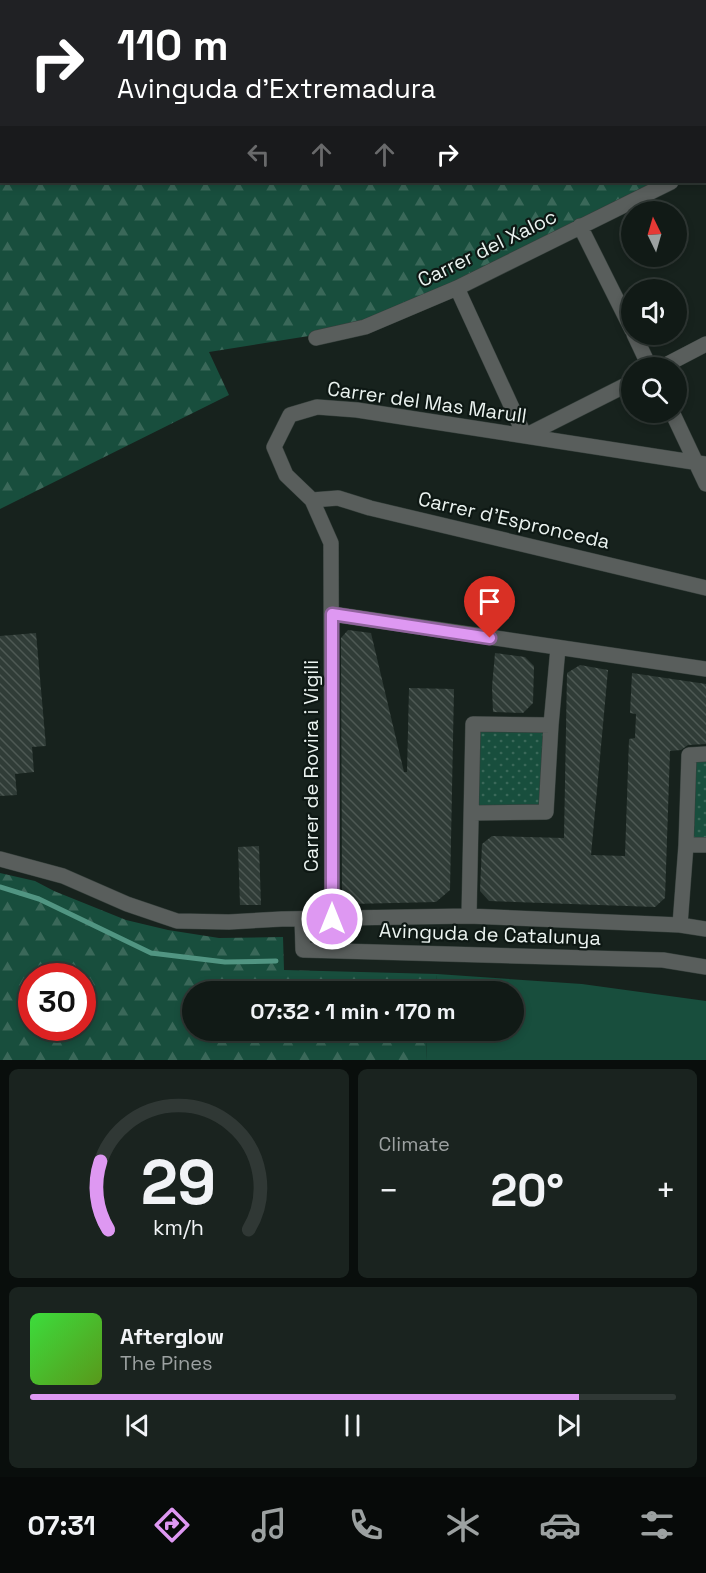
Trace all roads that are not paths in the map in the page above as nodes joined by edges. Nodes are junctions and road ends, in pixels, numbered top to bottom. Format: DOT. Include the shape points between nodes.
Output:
graph roads {
  1 [pos="669,183"];
  2 [pos="580,226"];
  3 [pos="457,288"];
  4 [pos="621,308"];
  5 [pos="316,338"];
  6 [pos="706,344"];
  7 [pos="681,357"];
  8 [pos="621,388"];
  9 [pos="678,423"];
  10 [pos="525,436"];
  11 [pos="701,463"];
  12 [pos="706,484"];
  13 [pos="312,500"];
  14 [pos="706,588"];
  15 [pos="332,614"];
  16 [pos="558,648"];
  17 [pos="706,669"];
  18 [pos="551,725"];
  19 [pos="706,754"];
  20 [pos="472,813"];
  21 [pos="686,845"];
  22 [pos="706,845"];
  23 [pos="0,859"];
  24 [pos="469,916"];
  25 [pos="302,919"];
  26 [pos="332,919"];
  27 [pos="680,925"];
  28 [pos="706,930"];
  29 [pos="706,967"];
  1 -- 2 [label="street, Carrer del Xaloc"];
  2 -- 3 [label="street, Carrer del Xaloc"];
  2 -- 4 [label="street"];
  3 -- 5 [label="street, Carrer del Xaloc" via="365,327"];
  3 -- 10 [label="street"];
  6 -- 7 [label="street"];
  8 -- 10 [label="street"];
  9 -- 11 [label="street"];
  10 -- 11 [label="street, Carrer del Mas Marull"];
  10 -- 13 [label="street, Carrer del Mas Marull" via="357,410 317,407 290,415 273,447 286,475"];
  11 -- 12 [label="street"];
  13 -- 14 [label="street, Carrer d'Espronceda" via="338,498"];
  13 -- 15 [label="street, Carrer del Mas Marull" via="331,543"];
  15 -- 16 [label="street"];
  15 -- 26 [label="street, Carrer de Rovira i Vigili"];
  16 -- 17 [label="street"];
  16 -- 18 [label="street"];
  18 -- 20 [label="street" via="546,812"];
  18 -- 20 [label="street" via="473,724"];
  19 -- 21 [label="street" via="689,755"];
  20 -- 24 [label="street"];
  21 -- 22 [label="street"];
  21 -- 27 [label="street"];
  23 -- 25 [label="street, Avinguda de Catalunya" via="63,876 177,921"];
  24 -- 26 [label="street, Avinguda de Catalunya"];
  24 -- 27 [label="street, Avinguda de Catalunya"];
  25 -- 26 [label="street, Avinguda de Catalunya"];
  25 -- 29 [label="street, Avinguda de Catalunya" via="303,950 663,960"];
  27 -- 28 [label="street, Avinguda de Catalunya"];
}
